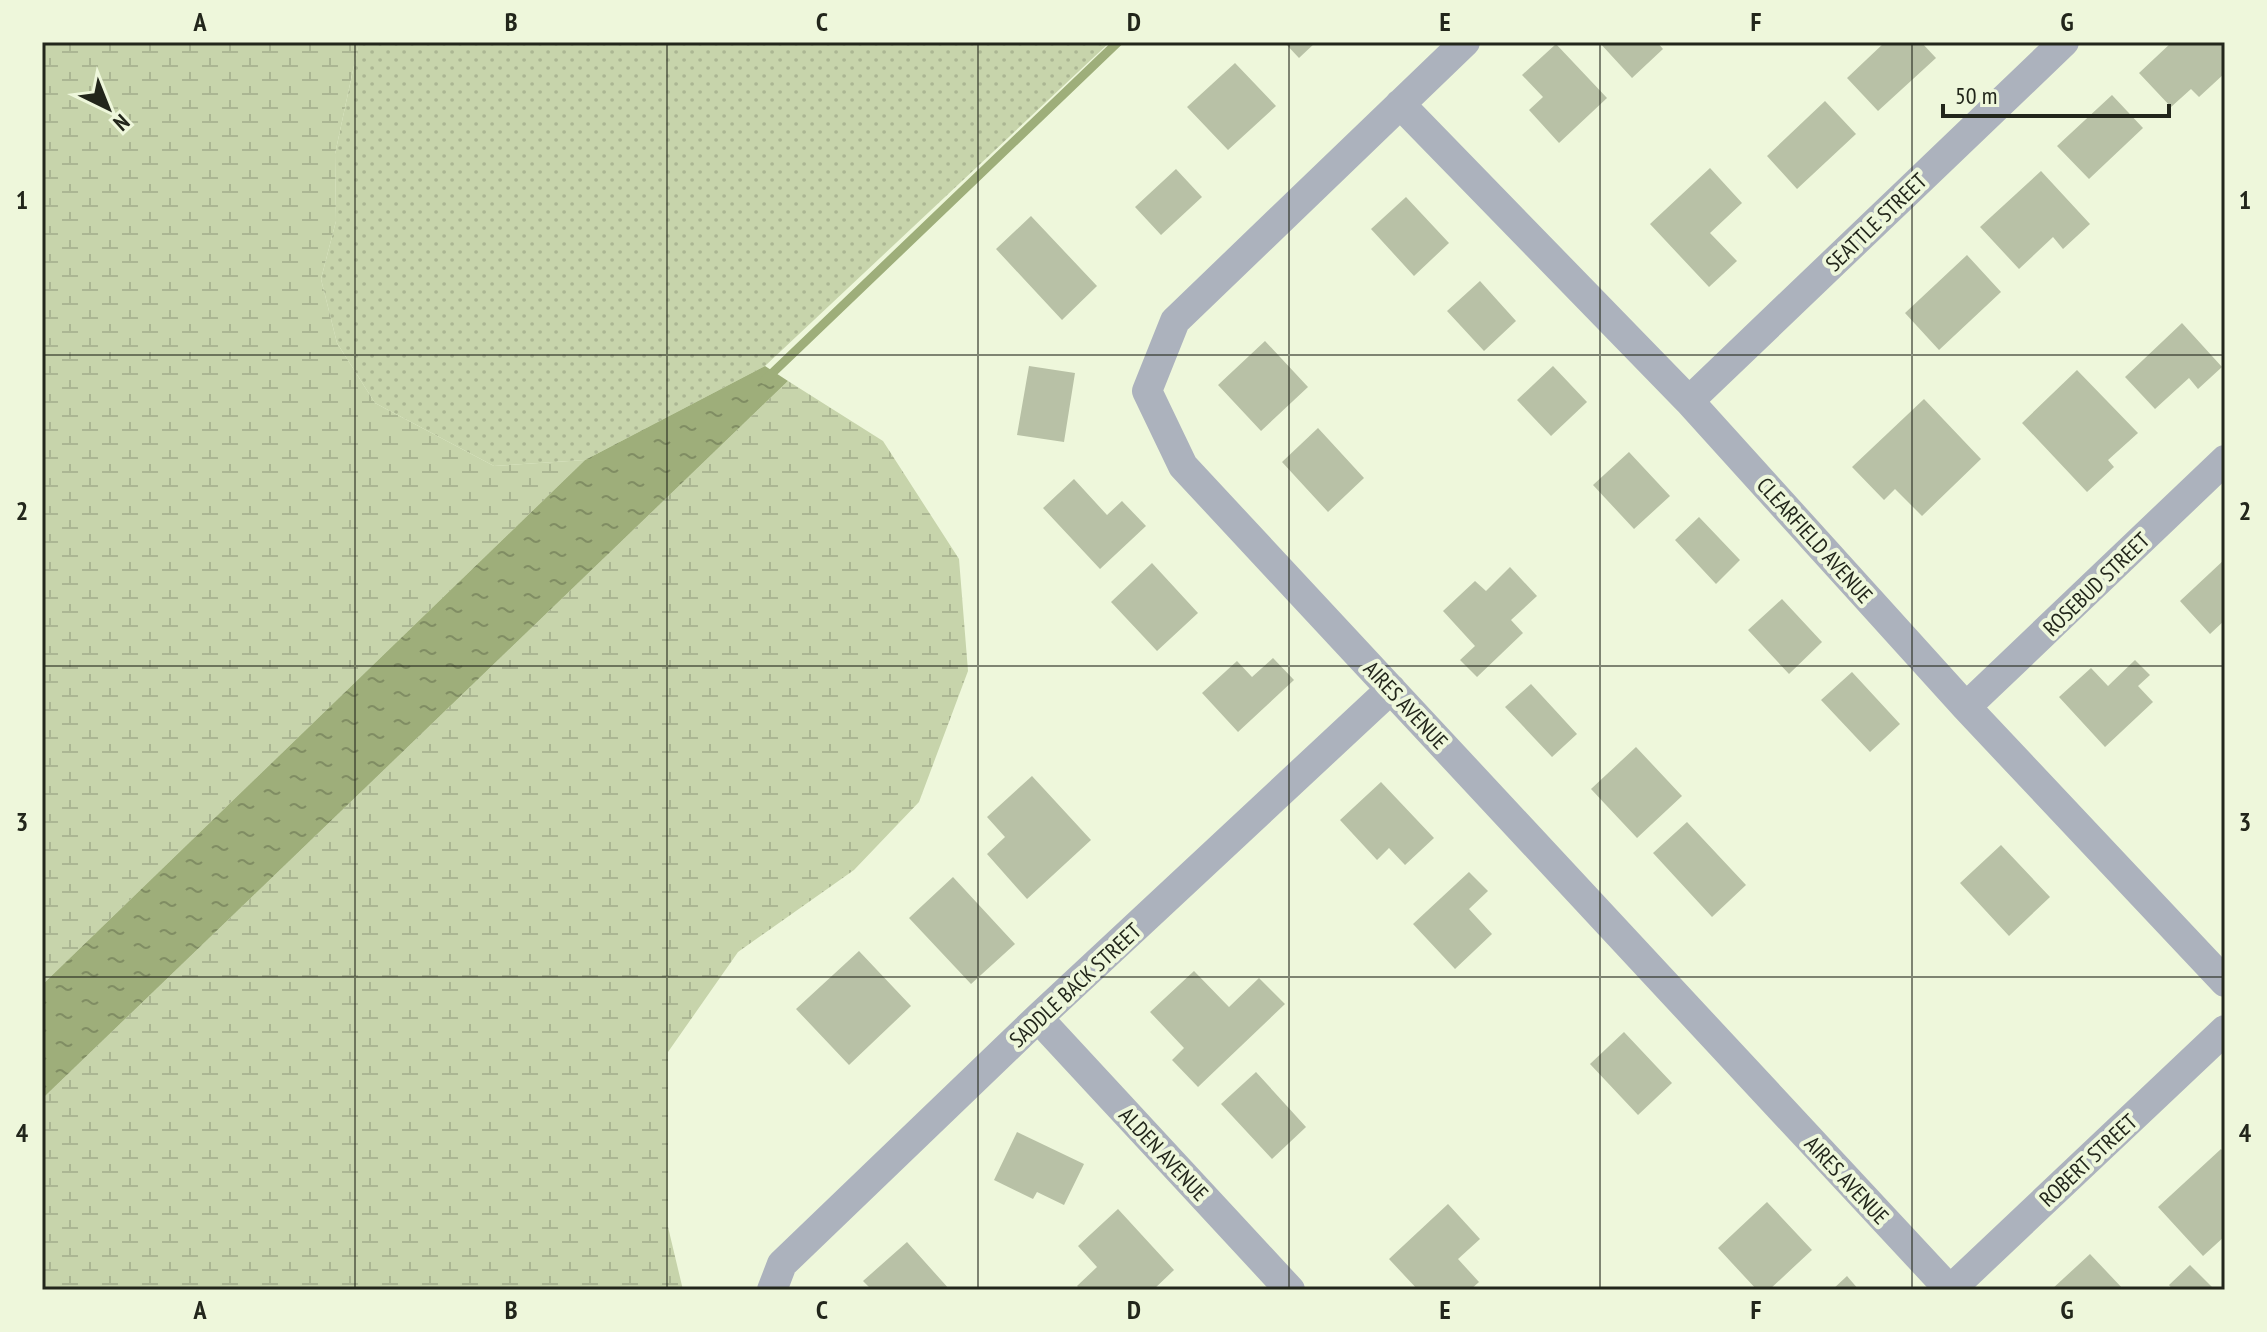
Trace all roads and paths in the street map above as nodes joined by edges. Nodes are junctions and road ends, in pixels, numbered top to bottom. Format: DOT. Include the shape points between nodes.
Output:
graph roads {
  1 [pos="1465,42"];
  2 [pos="2064,42"];
  3 [pos="1400,104"];
  4 [pos="1689,401"];
  5 [pos="2225,460"];
  6 [pos="1391,689"];
  7 [pos="1966,707"];
  8 [pos="2225,982"];
  9 [pos="1038,1018"];
  10 [pos="2225,1030"];
  11 [pos="772,1290"];
  12 [pos="1290,1290"];
  13 [pos="1950,1290"];
  1 -- 3 [label="street, AIRES AVENUE"];
  2 -- 4 [label="street, SEATTLE STREET"];
  3 -- 4 [label="street, CLEARFIELD AVENUE"];
  3 -- 6 [label="street, AIRES AVENUE" via="1175,321 1147,391 1183,466"];
  4 -- 7 [label="street, CLEARFIELD AVENUE"];
  5 -- 7 [label="street, ROSEBUD STREET"];
  6 -- 9 [label="street, SADDLE BACK STREET"];
  6 -- 13 [label="street, AIRES AVENUE"];
  7 -- 8 [label="street, CLEARFIELD AVENUE"];
  9 -- 11 [label="street, SADDLE BACK STREET" via="782,1264"];
  9 -- 12 [label="street, ALDEN AVENUE"];
  10 -- 13 [label="street, ROBERT STREET"];
}
